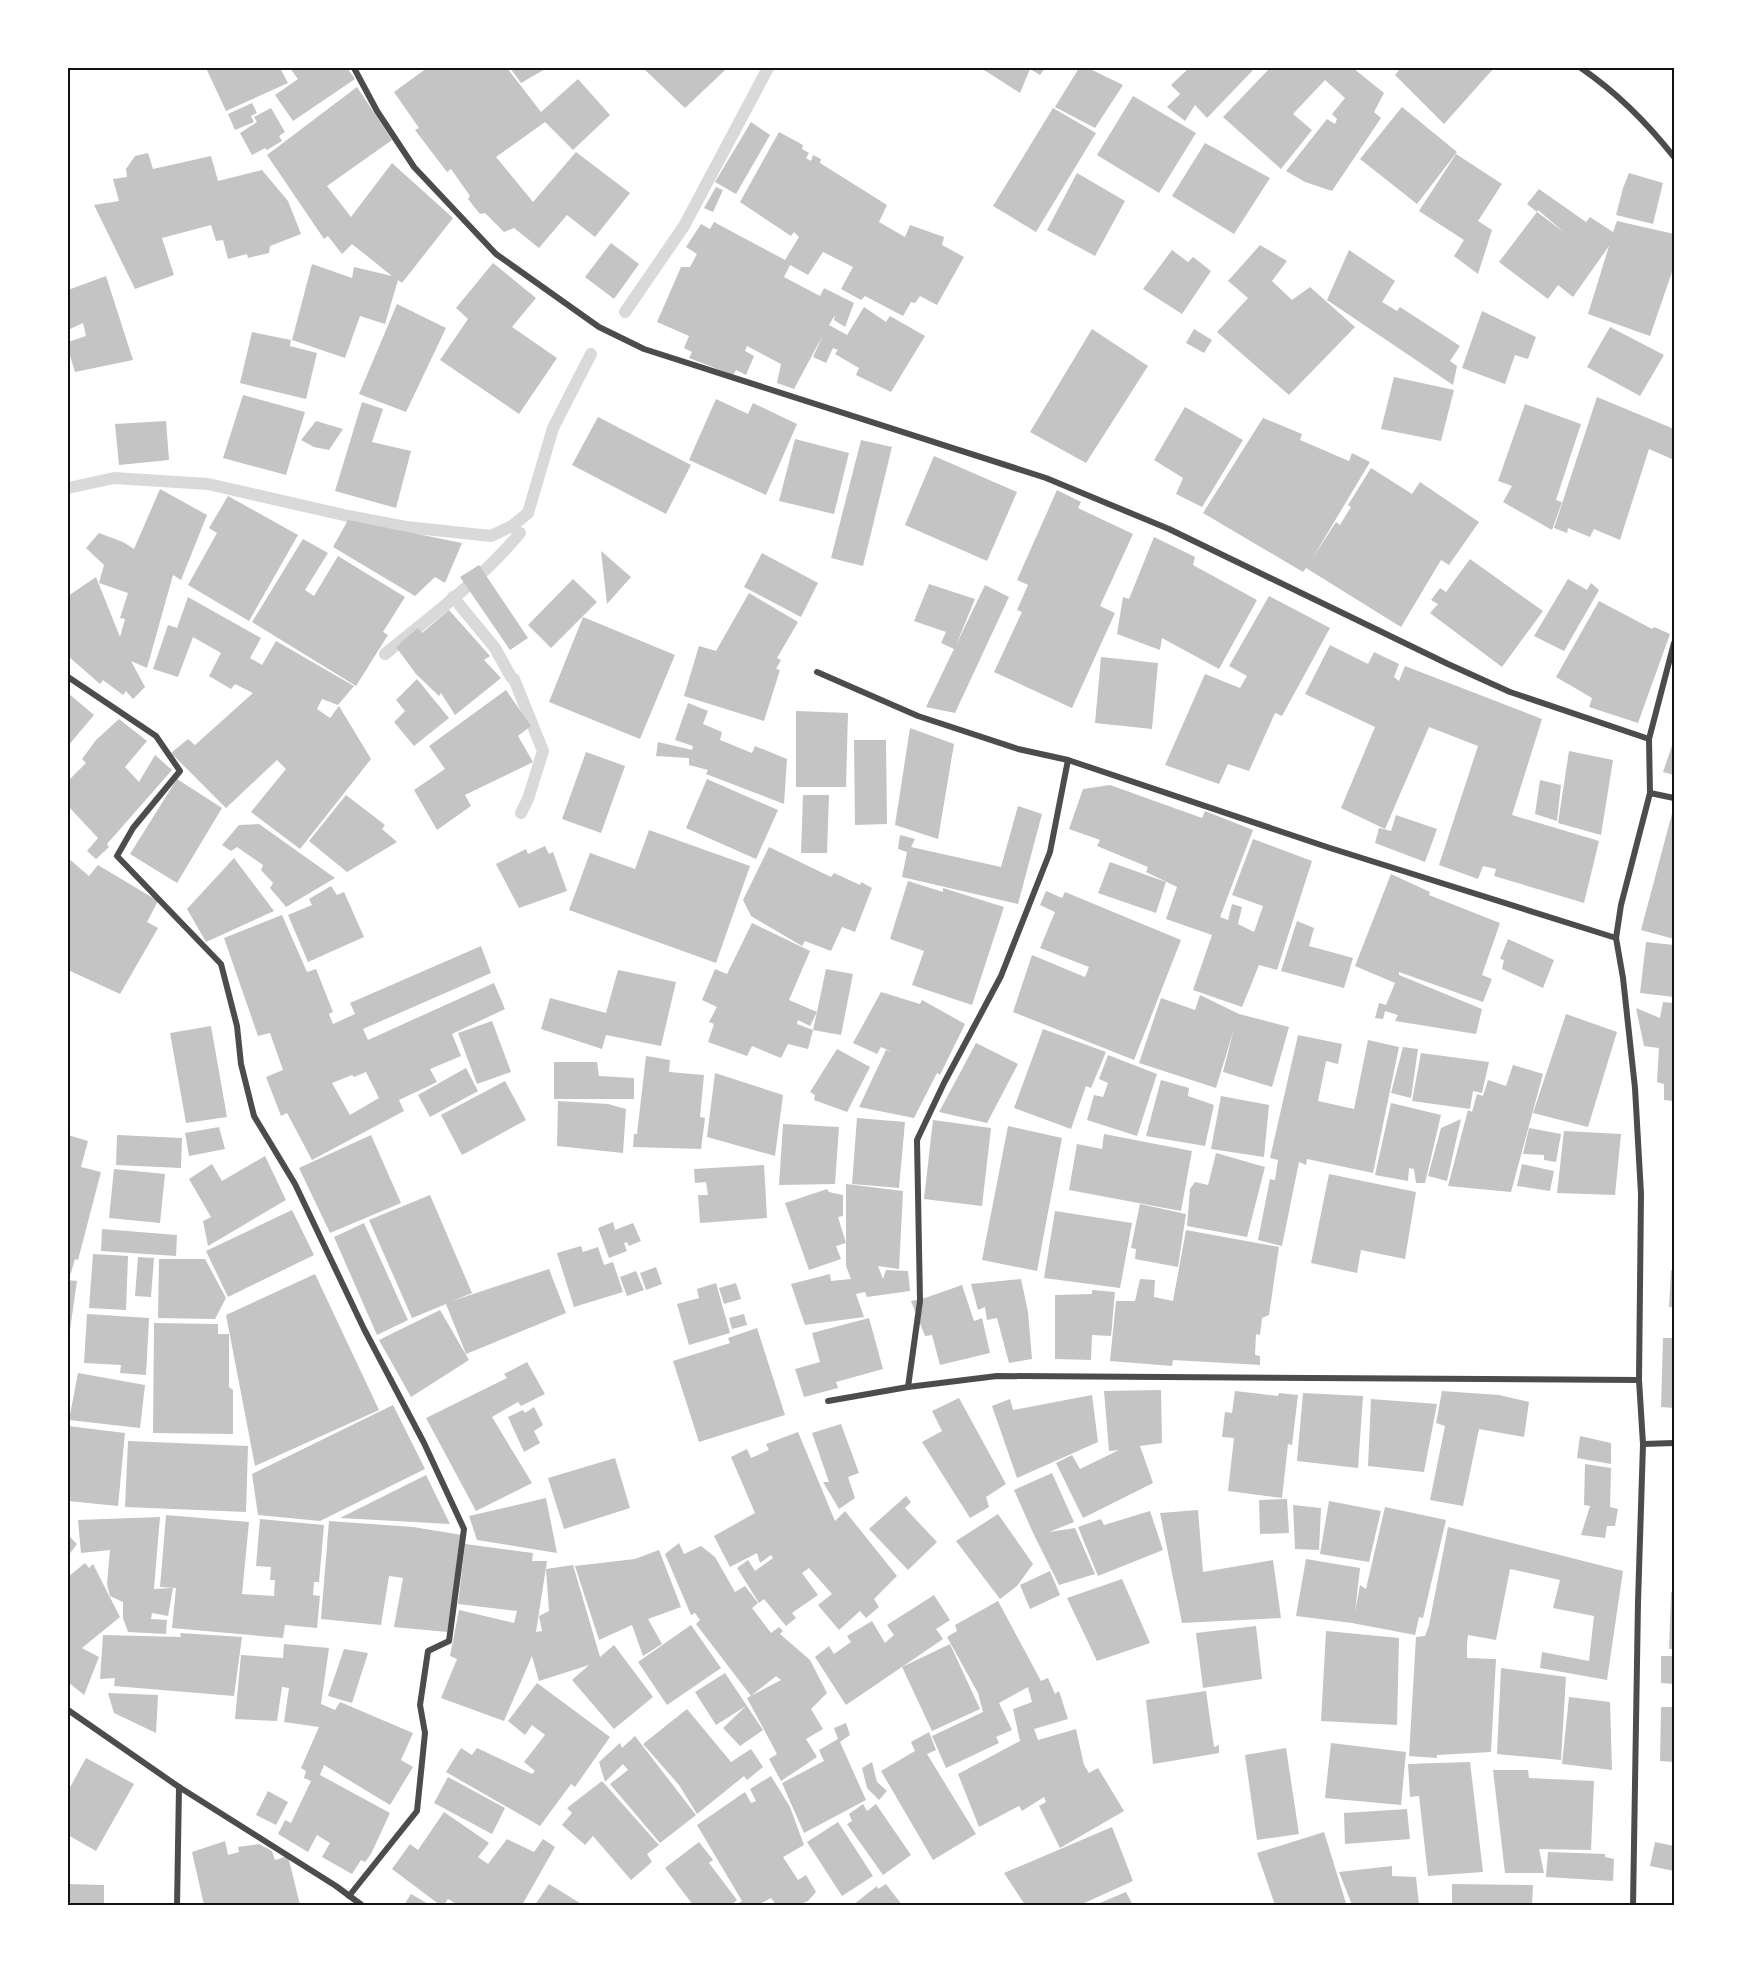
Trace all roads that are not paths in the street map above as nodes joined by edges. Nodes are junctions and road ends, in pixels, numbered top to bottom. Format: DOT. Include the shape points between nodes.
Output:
graph roads {
  1 [pos="354,68"];
  2 [pos="1581,68"];
  3 [pos="1674,157"];
  4 [pos="1674,643"];
  5 [pos="817,672"];
  6 [pos="68,677"];
  7 [pos="1649,739"];
  8 [pos="1068,760"];
  9 [pos="1650,793"];
  10 [pos="1674,798"];
  11 [pos="1616,938"];
  12 [pos="1639,1380"];
  13 [pos="908,1387"];
  14 [pos="828,1401"];
  15 [pos="1674,1443"];
  16 [pos="1643,1444"];
  17 [pos="68,1710"];
  18 [pos="179,1787"];
  19 [pos="349,1896"];
  20 [pos="177,1905"];
  21 [pos="363,1905"];
  22 [pos="1633,1905"];
  1 -- 7 [label="street" via="414,167 496,254 599,327 644,349 1046,478 1169,529 1510,692"];
  2 -- 3 [label="street" via="1655,133"];
  4 -- 7 [label="street"];
  5 -- 8 [label="street" via="918,716 1018,749"];
  6 -- 19 [label="street" via="156,736 180,771 133,828 117,856 221,964 254,1116 295,1184 464,1529 449,1641 428,1652 420,1705 425,1733 417,1811"];
  7 -- 9 [label="street"];
  8 -- 11 [label="street"];
  8 -- 13 [label="street" via="1050,852 1001,976 917,1140 920,1301"];
  9 -- 10 [label="street"];
  9 -- 11 [label="street"];
  11 -- 12 [label="street" via="1635,1088 1641,1194"];
  12 -- 13 [label="street" via="997,1376"];
  12 -- 16 [label="street"];
  13 -- 14 [label="street"];
  15 -- 16 [label="street"];
  16 -- 22 [label="street"];
  17 -- 18 [label="street"];
  18 -- 19 [label="street"];
  18 -- 20 [label="street"];
  19 -- 21 [label="street"];
}
